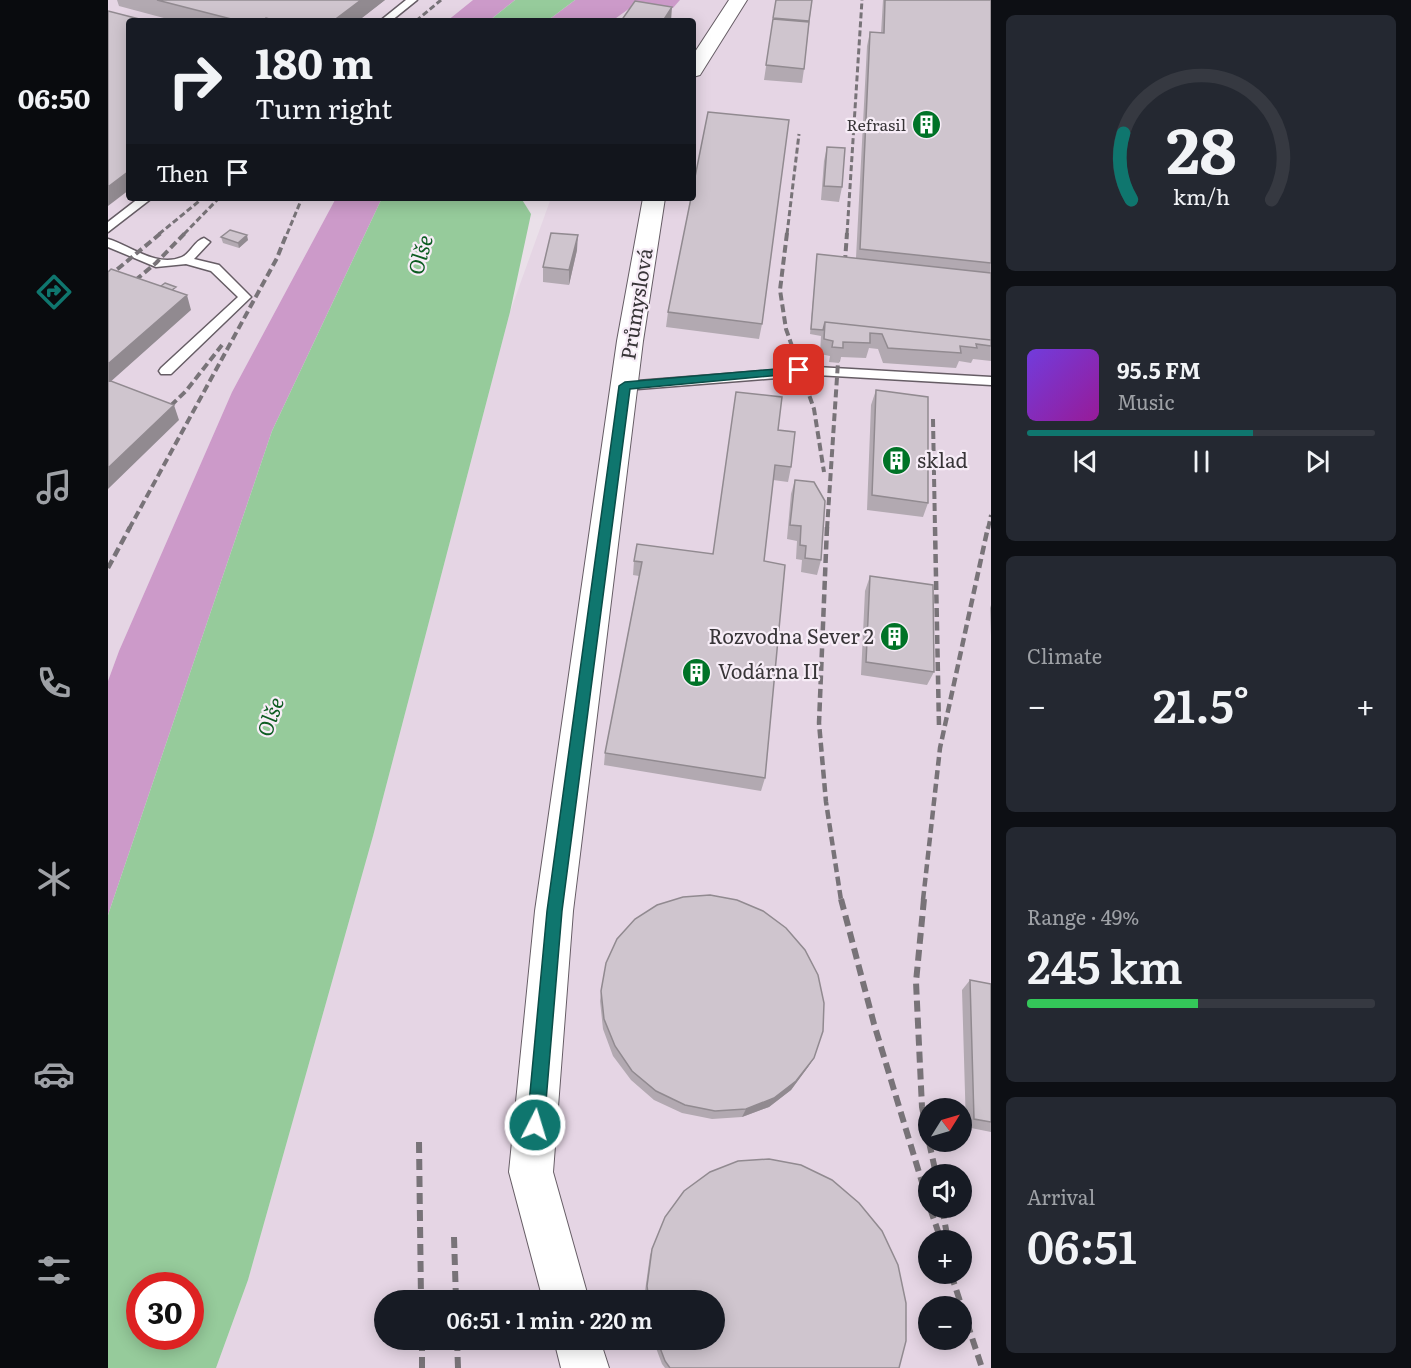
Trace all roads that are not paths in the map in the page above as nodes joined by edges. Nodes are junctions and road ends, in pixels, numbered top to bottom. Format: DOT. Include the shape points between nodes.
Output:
graph roads {
  1 [pos="412,0"];
  2 [pos="738,0"];
  3 [pos="389,18"];
  4 [pos="696,66"];
  5 [pos="142,201"];
  6 [pos="653,201"];
  7 [pos="108,228"];
  8 [pos="204,242"];
  9 [pos="108,243"];
  10 [pos="186,260"];
  11 [pos="166,370"];
  12 [pos="991,381"];
  13 [pos="625,386"];
  14 [pos="563,1290"];
  15 [pos="580,1350"];
  16 [pos="585,1368"];
  1 -- 3 [label="lane"];
  2 -- 4 [label="street"];
  5 -- 7 [label="lane"];
  6 -- 13 [label="street, Průmyslová"];
  8 -- 10 [label="lane"];
  9 -- 10 [label="lane" via="156,263"];
  10 -- 11 [label="lane" via="215,268 245,297"];
  12 -- 13 [label="lane" via="799,370"];
  13 -- 14 [label="street, Průmyslová" via="555,911 531,1172"];
  15 -- 16 [label="street"];
}
